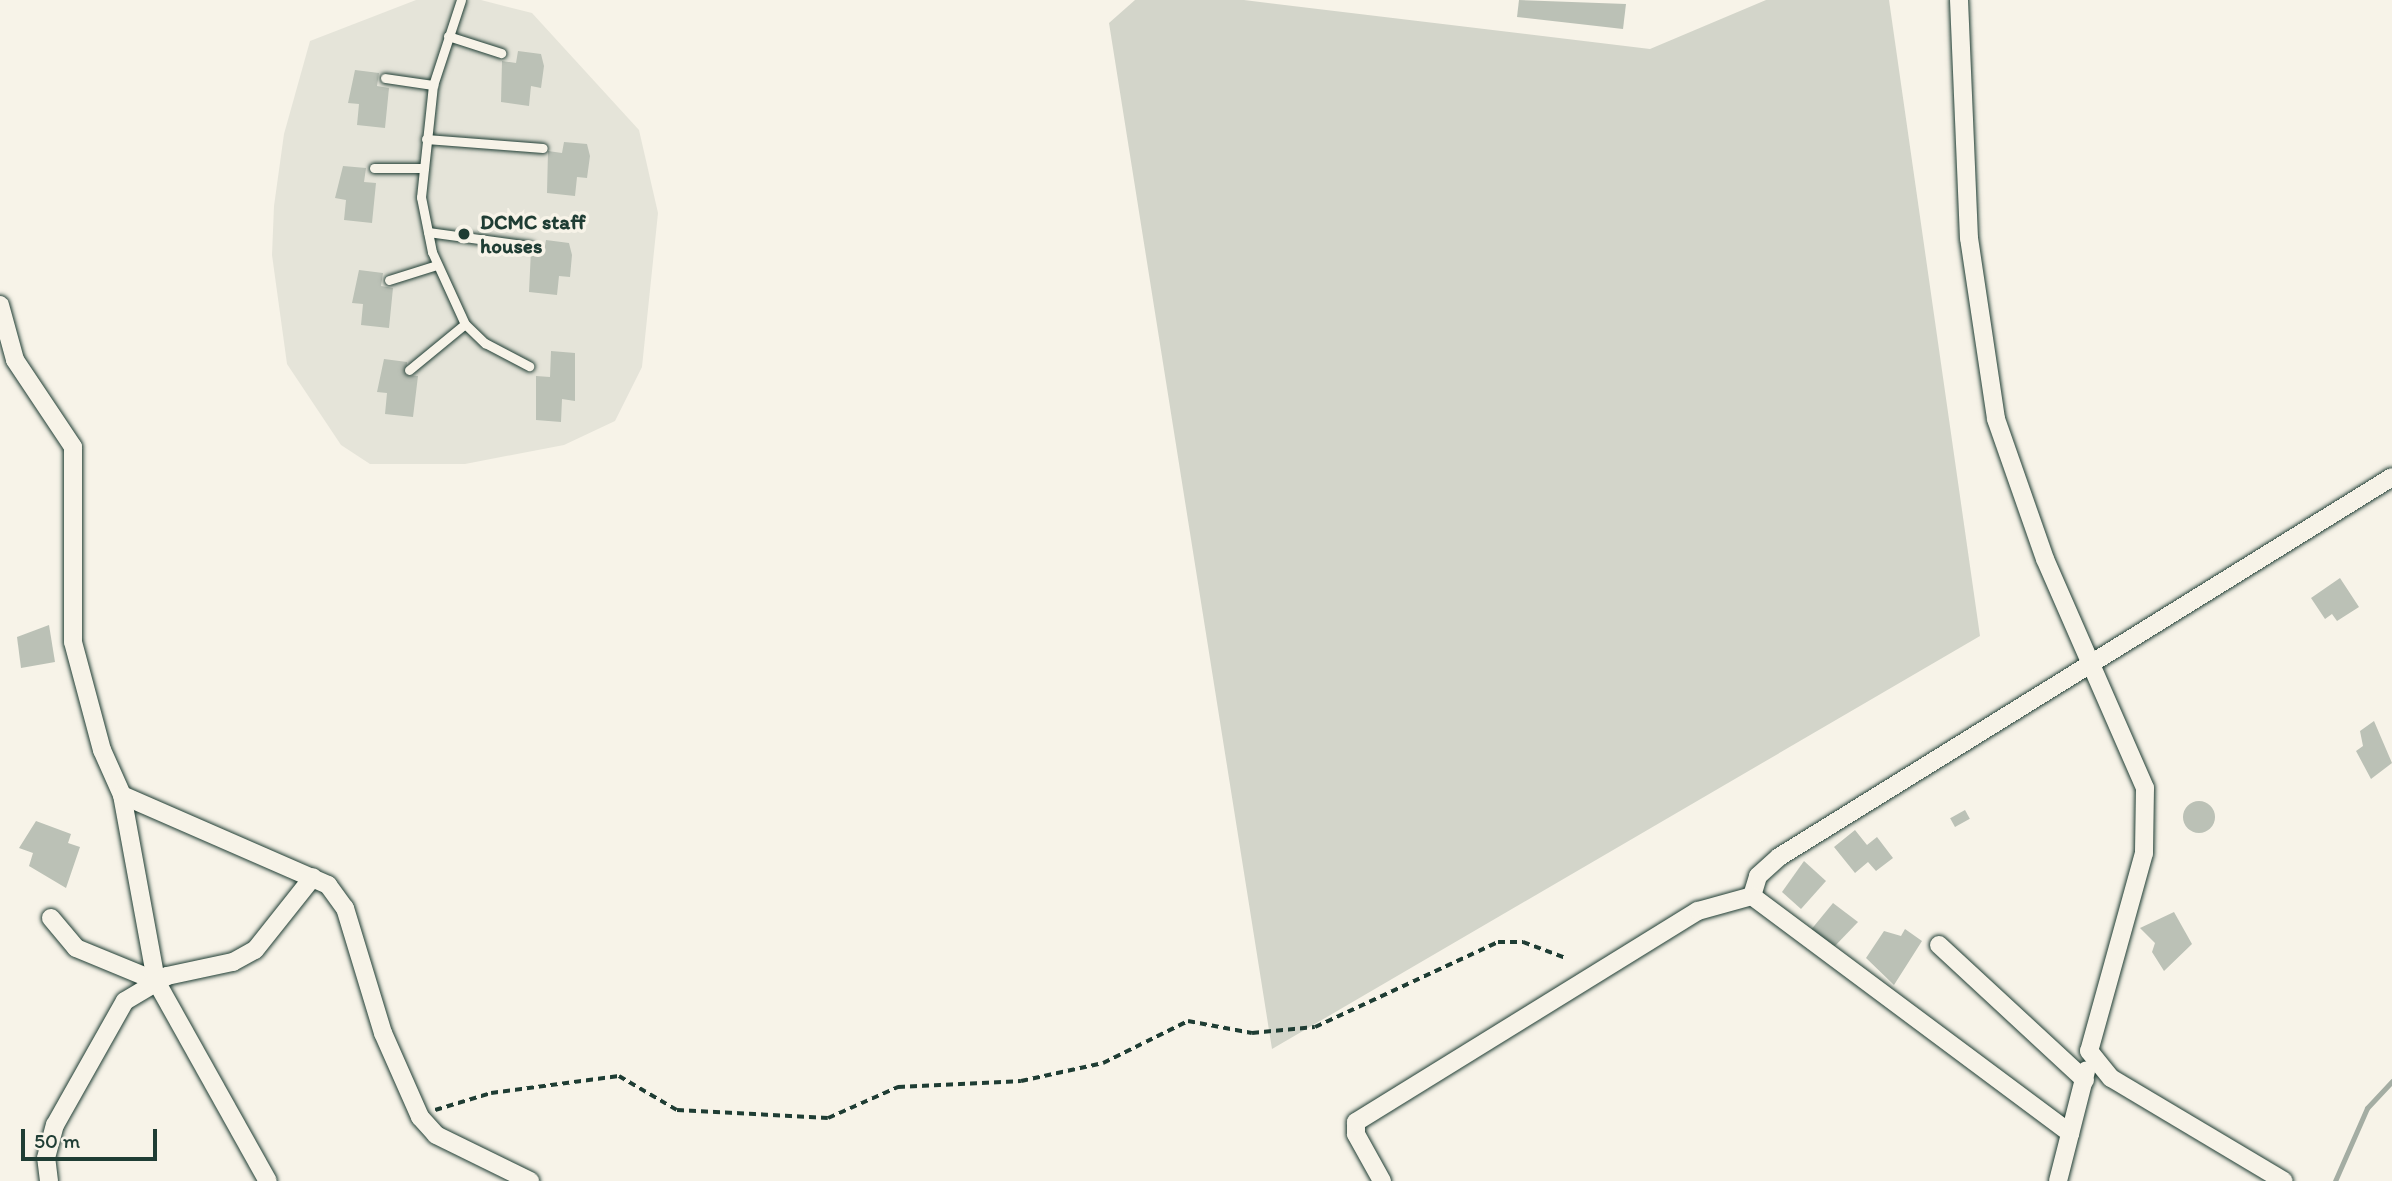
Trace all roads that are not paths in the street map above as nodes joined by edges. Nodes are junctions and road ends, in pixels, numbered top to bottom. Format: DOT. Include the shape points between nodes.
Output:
graph roads {
  1 [pos="461,0"];
  2 [pos="1959,0"];
  3 [pos="448,36"];
  4 [pos="501,53"];
  5 [pos="385,78"];
  6 [pos="433,85"];
  7 [pos="426,139"];
  8 [pos="543,148"];
  9 [pos="374,168"];
  10 [pos="424,168"];
  11 [pos="428,232"];
  12 [pos="530,246"];
  13 [pos="437,265"];
  14 [pos="389,280"];
  15 [pos="0,306"];
  16 [pos="465,324"];
  17 [pos="529,366"];
  18 [pos="409,370"];
  19 [pos="2392,477"];
  20 [pos="2093,664"];
  21 [pos="122,795"];
  22 [pos="313,877"];
  23 [pos="1752,897"];
  24 [pos="51,918"];
  25 [pos="1939,946"];
  26 [pos="156,981"];
  27 [pos="2089,1051"];
  28 [pos="2085,1080"];
  29 [pos="2070,1133"];
  30 [pos="48,1181"];
  31 [pos="268,1181"];
  32 [pos="530,1181"];
  33 [pos="1382,1181"];
  34 [pos="2057,1181"];
  35 [pos="2284,1181"];
  1 -- 3 [label="lane"];
  2 -- 20 [label="street" via="1969,238 1996,419 2011,476"];
  3 -- 4 [label="lane"];
  3 -- 6 [label="lane"];
  5 -- 6 [label="lane"];
  6 -- 7 [label="lane"];
  7 -- 8 [label="lane"];
  7 -- 10 [label="lane"];
  9 -- 10 [label="lane"];
  10 -- 11 [label="lane"];
  11 -- 12 [label="lane"];
  11 -- 13 [label="lane"];
  13 -- 14 [label="lane"];
  13 -- 16 [label="lane"];
  15 -- 21 [label="street" via="15,360 73,447 73,642 102,750"];
  16 -- 17 [label="lane" via="485,343"];
  16 -- 18 [label="lane"];
  19 -- 20 [label="street"];
  20 -- 23 [label="street" via="1779,857 1758,876"];
  20 -- 27 [label="street" via="2135,758 2147,820"];
  21 -- 22 [label="street"];
  21 -- 26 [label="street"];
  22 -- 26 [label="street" via="255,950 233,962"];
  22 -- 32 [label="street" via="345,908 383,1033 420,1117 436,1135"];
  23 -- 29 [label="street"];
  23 -- 33 [label="street" via="1698,911 1356,1122 1356,1134"];
  24 -- 26 [label="street" via="76,948"];
  25 -- 28 [label="street"];
  26 -- 30 [label="street" via="125,1001 75,1087 46,1158"];
  26 -- 31 [label="street"];
  27 -- 28 [label="street"];
  27 -- 35 [label="street" via="2111,1078"];
  28 -- 29 [label="street"];
  29 -- 34 [label="street"];
}
